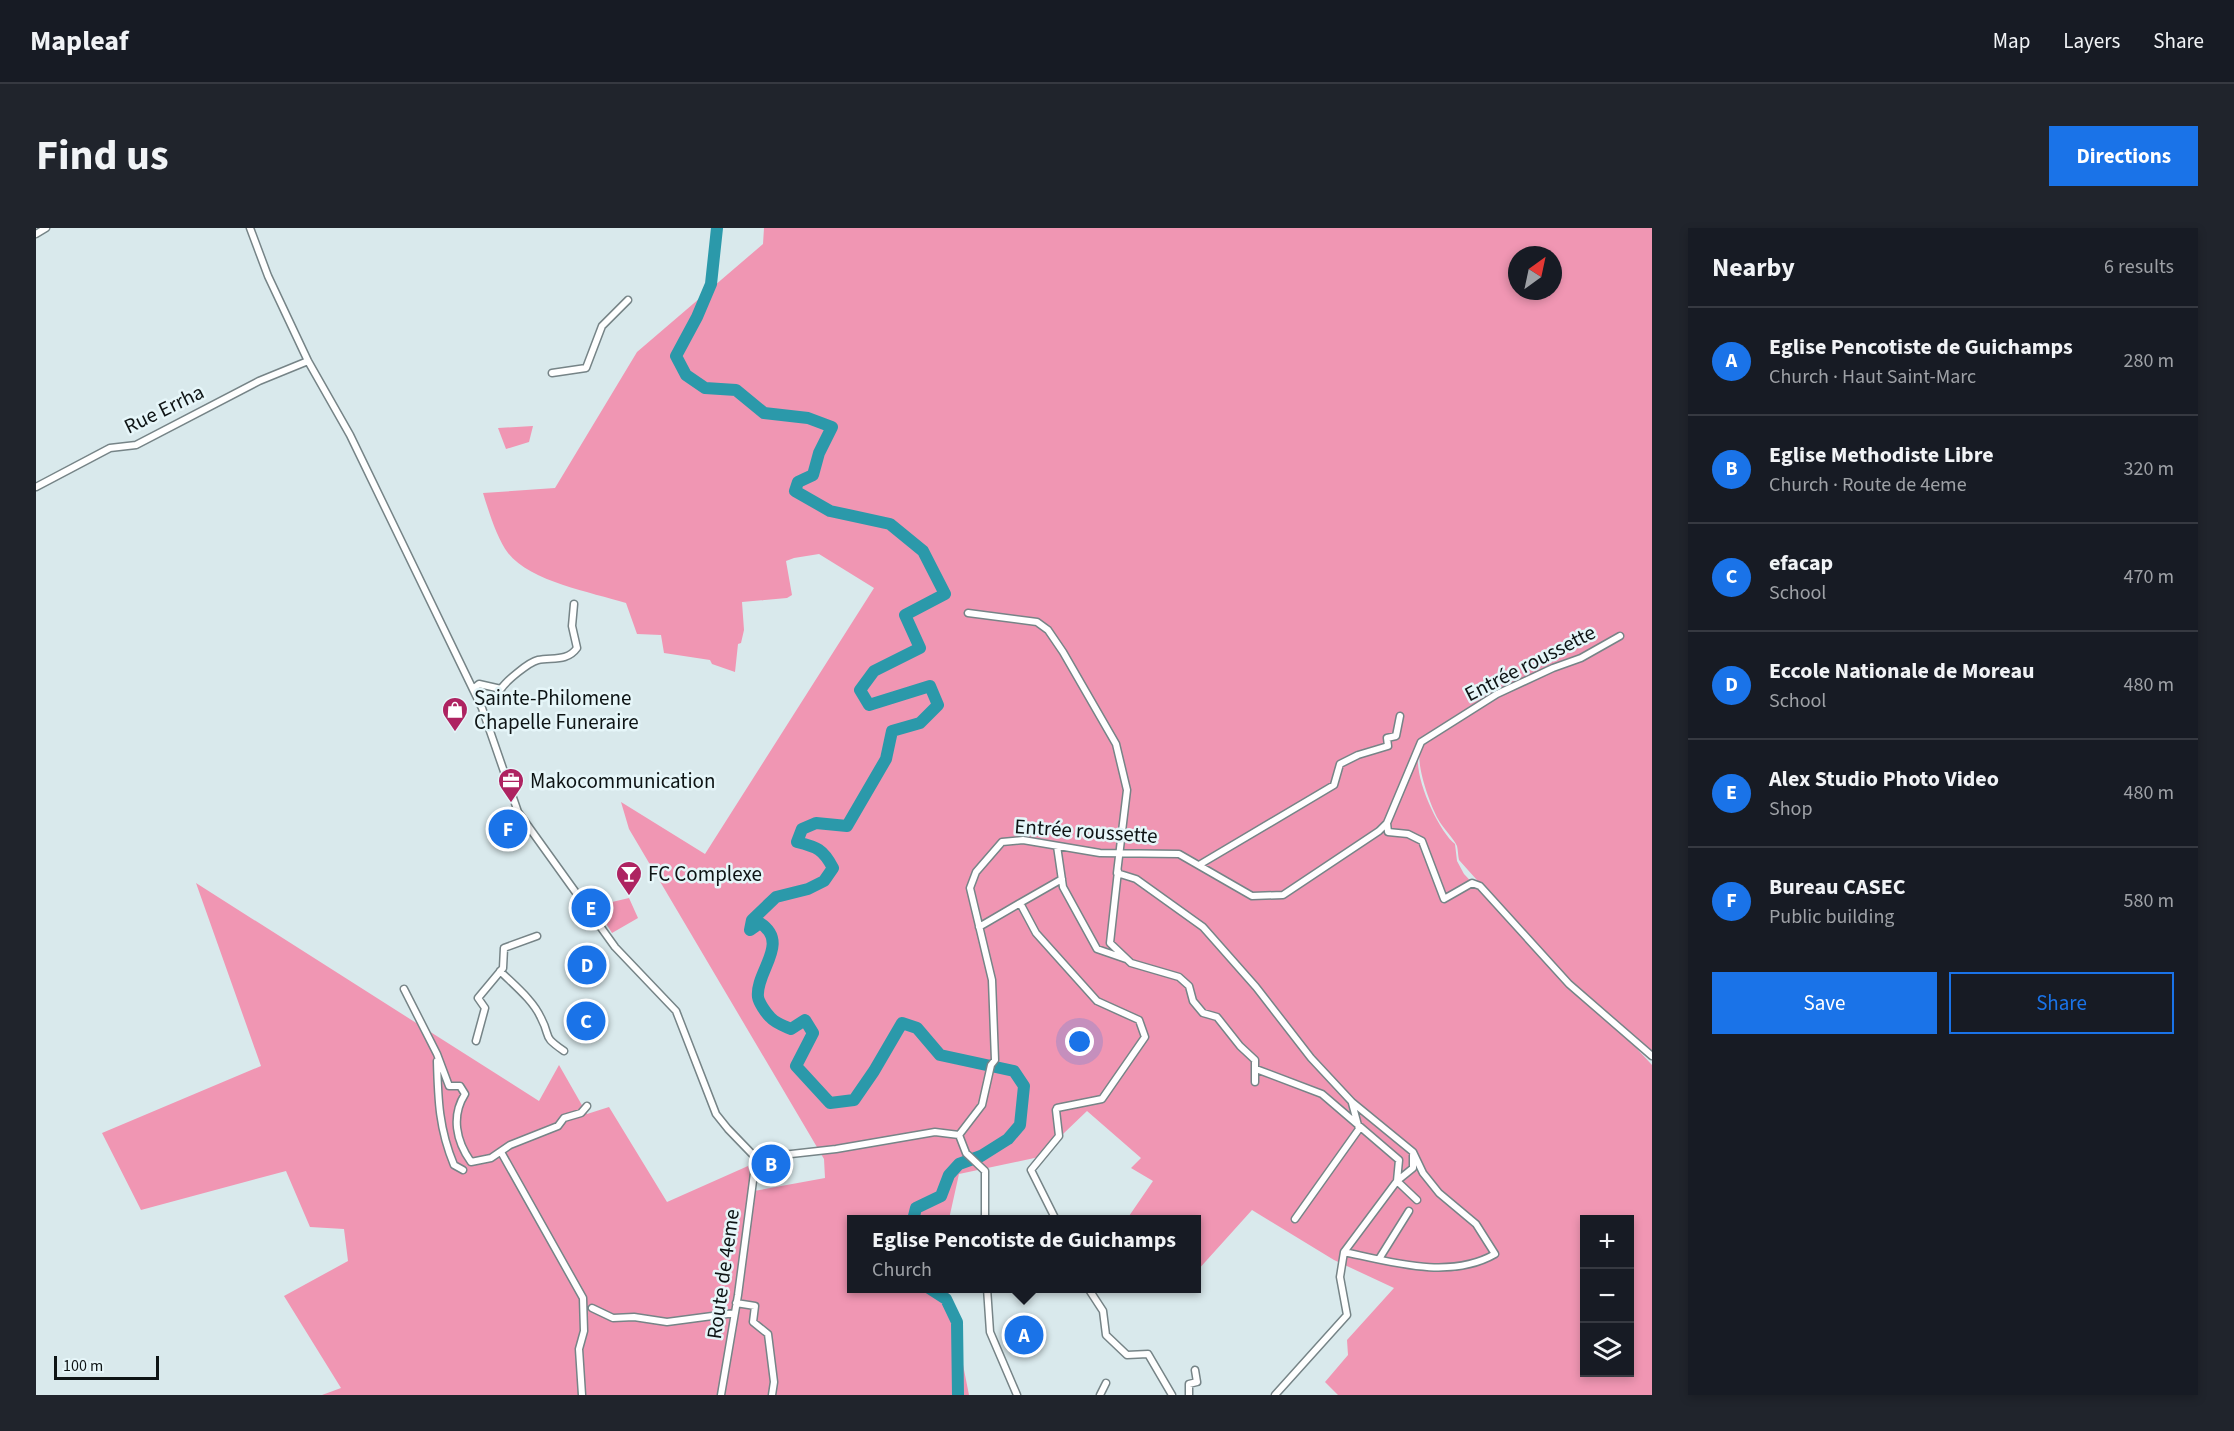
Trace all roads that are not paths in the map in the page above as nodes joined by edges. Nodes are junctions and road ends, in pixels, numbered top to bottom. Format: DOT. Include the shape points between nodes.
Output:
graph roads {
  1 [pos="46,228"];
  2 [pos="250,228"];
  3 [pos="36,234"];
  4 [pos="628,300"];
  5 [pos="308,361"];
  6 [pos="552,373"];
  7 [pos="36,487"];
  8 [pos="574,604"];
  9 [pos="968,613"];
  10 [pos="1620,636"];
  11 [pos="473,689"];
  12 [pos="1400,716"];
  13 [pos="1387,823"];
  14 [pos="1057,846"];
  15 [pos="1119,852"];
  16 [pos="1200,865"];
  17 [pos="1118,871"];
  18 [pos="1062,879"];
  19 [pos="1020,903"];
  20 [pos="979,927"];
  21 [pos="537,936"];
  22 [pos="1128,960"];
  23 [pos="500,971"];
  24 [pos="404,989"];
  25 [pos="476,1041"];
  26 [pos="564,1051"];
  27 [pos="437,1054"];
  28 [pos="1652,1056"];
  29 [pos="1256,1069"];
  30 [pos="1255,1082"];
  31 [pos="1352,1102"];
  32 [pos="586,1106"];
  33 [pos="1359,1128"];
  34 [pos="959,1135"];
  35 [pos="501,1152"];
  36 [pos="1413,1152"];
  37 [pos="756,1158"];
  38 [pos="463,1170"];
  39 [pos="1397,1182"];
  40 [pos="1417,1200"];
  41 [pos="1409,1211"];
  42 [pos="985,1215"];
  43 [pos="1054,1215"];
  44 [pos="1295,1219"];
  45 [pos="1344,1252"];
  46 [pos="1379,1259"];
  47 [pos="987,1293"];
  48 [pos="1091,1293"];
  49 [pos="736,1303"];
  50 [pos="592,1308"];
  51 [pos="735,1313"];
  52 [pos="1195,1370"];
  53 [pos="1106,1383"];
  54 [pos="582,1395"];
  55 [pos="721,1395"];
  56 [pos="772,1395"];
  57 [pos="1017,1395"];
  58 [pos="1100,1395"];
  59 [pos="1172,1395"];
  60 [pos="1189,1395"];
  61 [pos="1275,1395"];
  1 -- 3 [label="street"];
  2 -- 5 [label="street"];
  4 -- 6 [label="street" via="602,326 586,368"];
  5 -- 7 [label="street, Rue Errha" via="259,381 136,445 111,448"];
  5 -- 11 [label="street" via="350,435"];
  8 -- 11 [label="street" via="572,626 577,648 573,654 537,660 501,689 479,684"];
  9 -- 15 [label="street" via="1037,622 1048,630 1063,652 1116,744 1127,790"];
  10 -- 13 [label="street, Entrée roussette" via="1581,658 1497,694 1421,742"];
  11 -- 37 [label="street" via="518,812 615,947 676,1011 716,1114"];
  12 -- 16 [label="street" via="1396,736 1387,738 1388,746 1340,764 1334,786"];
  13 -- 16 [label="street, Entrée roussette" via="1283,896 1252,896"];
  13 -- 28 [label="street" via="1388,832 1408,834 1422,841 1444,899 1472,883 1480,886 1569,984"];
  14 -- 15 [label="street, Entrée roussette"];
  14 -- 18 [label="street"];
  14 -- 20 [label="street, Entrée roussette" via="1023,840 1002,842 976,872 970,888"];
  15 -- 16 [label="street, Entrée roussette" via="1179,854"];
  15 -- 17 [label="street"];
  17 -- 22 [label="street" via="1110,942"];
  17 -- 31 [label="street" via="1136,879 1203,927 1256,987 1311,1059"];
  18 -- 19 [label="street"];
  18 -- 22 [label="street" via="1097,949"];
  19 -- 20 [label="street"];
  19 -- 43 [label="street" via="1036,933 1096,1000 1139,1020 1145,1037 1102,1099 1056,1109 1059,1136 1031,1170"];
  20 -- 34 [label="street, Entrée roussette" via="992,981 995,1060 982,1105"];
  21 -- 23 [label="street" via="504,948"];
  22 -- 29 [label="street" via="1179,977 1203,1012 1217,1017 1255,1060"];
  23 -- 25 [label="street" via="478,998 485,1008"];
  23 -- 26 [label="street" via="541,1018 547,1039"];
  24 -- 27 [label="street"];
  27 -- 35 [label="street" via="449,1086 460,1086 465,1094 456,1113 463,1150 471,1162"];
  27 -- 38 [label="street" via="438,1111 447,1149 454,1165"];
  29 -- 30 [label="street"];
  29 -- 33 [label="street" via="1322,1094"];
  31 -- 33 [label="street"];
  31 -- 36 [label="street"];
  32 -- 35 [label="street" via="581,1113 564,1118 558,1126"];
  33 -- 39 [label="street" via="1399,1160"];
  33 -- 44 [label="street"];
  34 -- 37 [label="street" via="935,1132"];
  34 -- 42 [label="street" via="966,1153 985,1171"];
  35 -- 54 [label="street" via="583,1298 584,1331 579,1349"];
  36 -- 39 [label="street" via="1413,1168"];
  36 -- 46 [label="street" via="1439,1193 1476,1224 1495,1254 1452,1267 1404,1265"];
  37 -- 49 [label="street, Route de 4eme"];
  39 -- 40 [label="street"];
  39 -- 45 [label="street"];
  41 -- 46 [label="street"];
  45 -- 46 [label="street"];
  45 -- 61 [label="street" via="1342,1300 1347,1315"];
  47 -- 57 [label="street" via="990,1332"];
  48 -- 59 [label="street" via="1103,1311 1107,1335 1127,1355 1148,1354"];
  49 -- 51 [label="street, Route de 4eme"];
  49 -- 56 [label="street" via="756,1306 753,1322 768,1334"];
  50 -- 51 [label="street" via="613,1318 667,1322"];
  51 -- 55 [label="street, Route de 4eme"];
  52 -- 60 [label="street" via="1197,1382 1189,1384"];
  53 -- 58 [label="street"];
}
